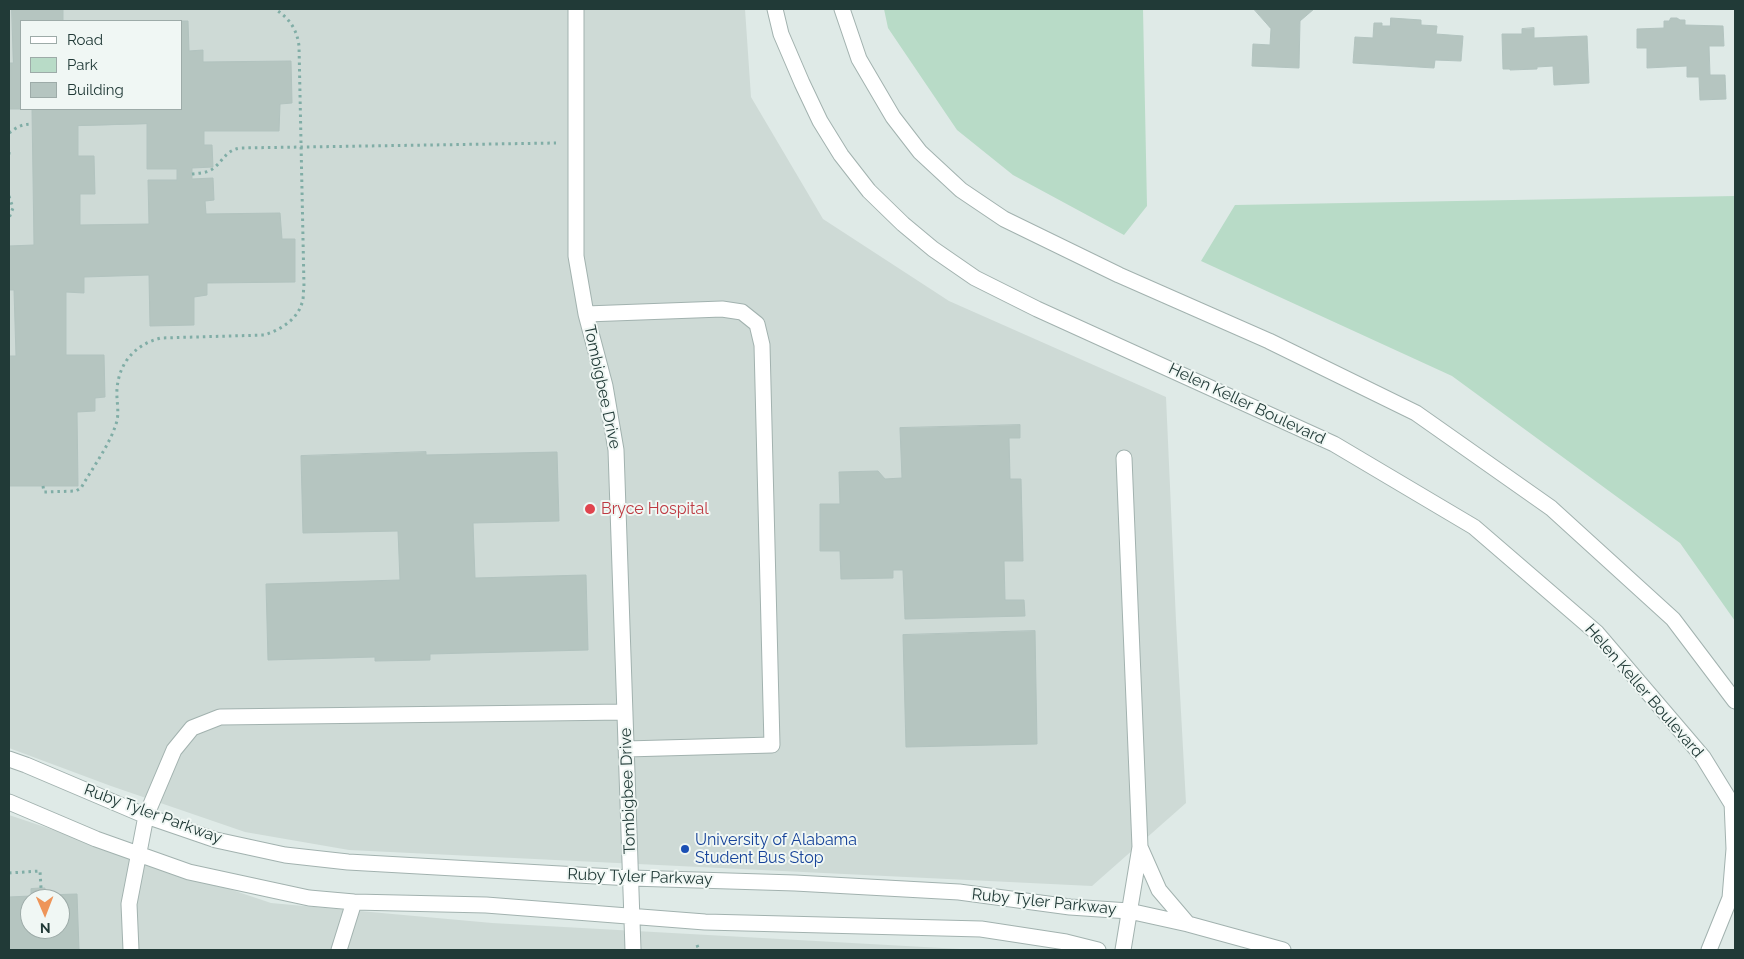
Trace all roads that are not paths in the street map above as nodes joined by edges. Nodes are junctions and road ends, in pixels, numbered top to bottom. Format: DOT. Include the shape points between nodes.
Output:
graph roads {
  1 [pos="576,9"];
  2 [pos="775,9"];
  3 [pos="842,9"];
  4 [pos="586,314"];
  5 [pos="1124,458"];
  6 [pos="1735,701"];
  7 [pos="625,712"];
  8 [pos="626,750"];
  9 [pos="9,759"];
  10 [pos="9,802"];
  11 [pos="1733,806"];
  12 [pos="146,816"];
  13 [pos="1140,847"];
  14 [pos="138,854"];
  15 [pos="631,878"];
  16 [pos="354,902"];
  17 [pos="1129,911"];
  18 [pos="632,917"];
  19 [pos="1188,924"];
  20 [pos="131,950"];
  21 [pos="339,950"];
  22 [pos="633,950"];
  23 [pos="1098,950"];
  24 [pos="1124,950"];
  25 [pos="1283,950"];
  26 [pos="1710,950"];
  1 -- 4 [label="street, Tombigbee Drive" via="576,256"];
  2 -- 11 [label="street, Helen Keller Boulevard" via="781,34 802,83 841,155 869,191 933,249 975,278 1037,309 1334,444 1474,527 1597,633 1703,757"];
  3 -- 6 [label="street" via="859,59 893,117 920,152 961,190 1004,219 1269,341 1416,413 1551,508 1673,618"];
  4 -- 7 [label="street, Tombigbee Drive" via="605,386 616,450"];
  4 -- 8 [label="street" via="722,309 742,312 757,324 762,345 772,745"];
  5 -- 13 [label="street"];
  7 -- 8 [label="street, Tombigbee Drive"];
  7 -- 12 [label="street" via="220,717 192,728 174,750"];
  8 -- 15 [label="street, Tombigbee Drive"];
  9 -- 12 [label="street, Ruby Tyler Parkway"];
  10 -- 14 [label="street, Ruby Tyler Parkway"];
  11 -- 26 [label="street" via="1730,898"];
  12 -- 14 [label="street"];
  12 -- 15 [label="street, Ruby Tyler Parkway" via="216,840 285,854 348,862"];
  13 -- 17 [label="street"];
  13 -- 19 [label="street" via="1159,890"];
  14 -- 16 [label="street, Ruby Tyler Parkway" via="189,872 249,886 309,898"];
  14 -- 20 [label="street" via="128,904"];
  15 -- 17 [label="street, Ruby Tyler Parkway" via="958,892 1070,907"];
  15 -- 18 [label="street, Tombigbee Drive"];
  16 -- 18 [label="street, Ruby Tyler Parkway" via="486,905"];
  16 -- 21 [label="street"];
  17 -- 19 [label="street, Ruby Tyler Parkway"];
  17 -- 24 [label="street"];
  18 -- 22 [label="street, Tombigbee Drive"];
  18 -- 23 [label="street, Ruby Tyler Parkway" via="981,929"];
  19 -- 25 [label="street, Ruby Tyler Parkway"];
}
